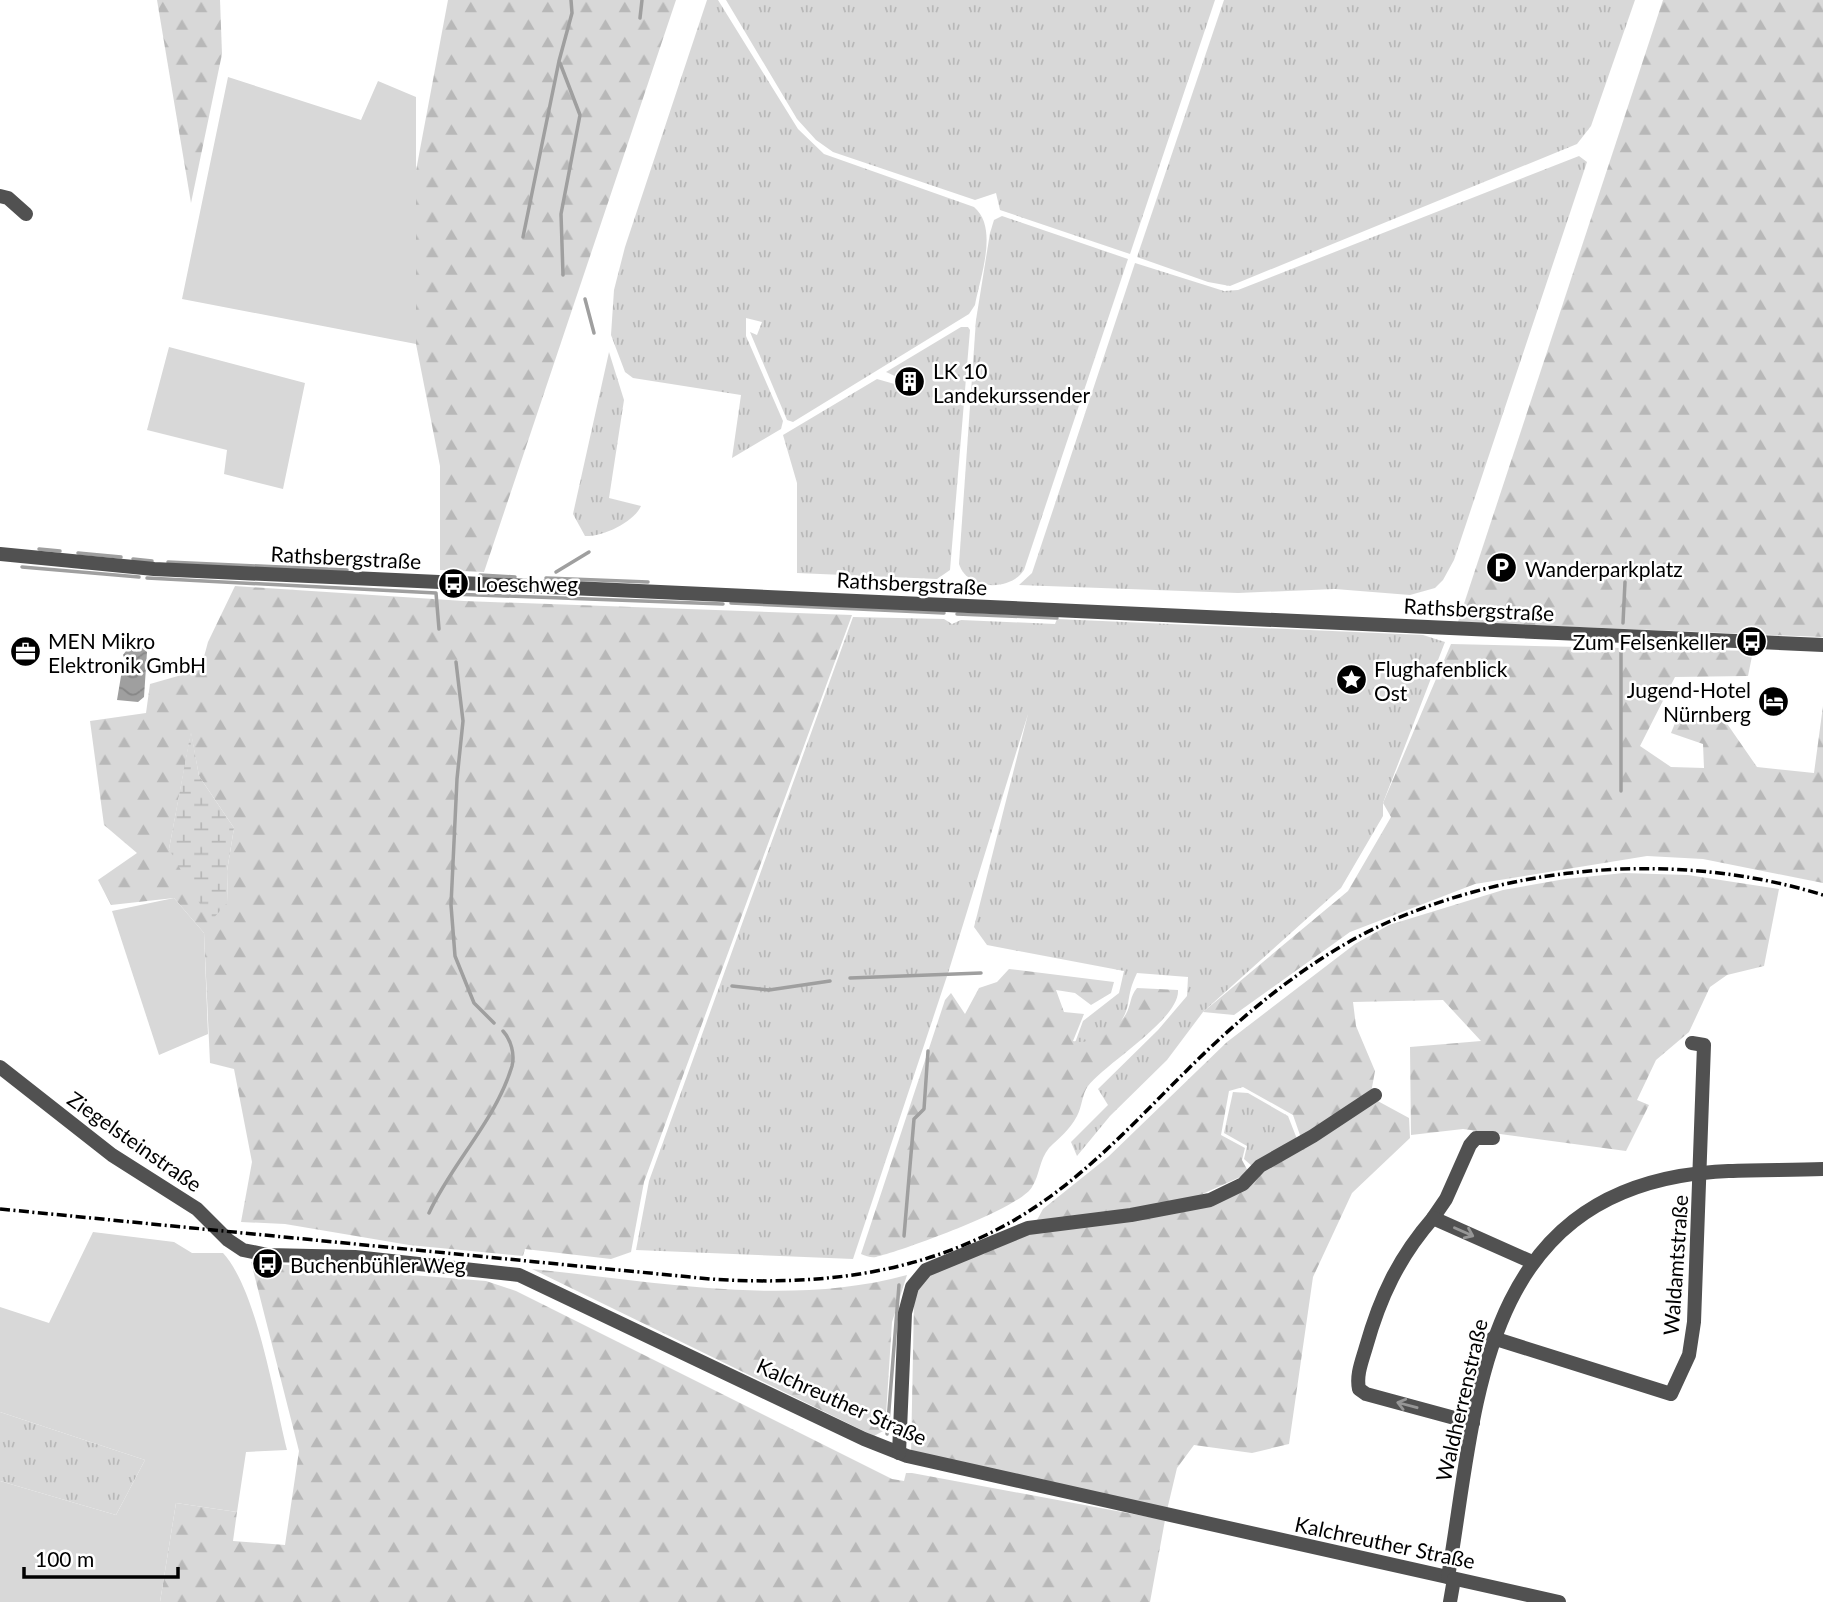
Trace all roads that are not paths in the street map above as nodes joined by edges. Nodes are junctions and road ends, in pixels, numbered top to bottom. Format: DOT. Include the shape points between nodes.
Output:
graph roads {
  1 [pos="0,196"];
  2 [pos="26,214"];
  3 [pos="0,554"];
  4 [pos="1823,645"];
  5 [pos="1692,1043"];
  6 [pos="0,1067"];
  7 [pos="1375,1095"];
  8 [pos="1493,1138"];
  9 [pos="1823,1169"];
  10 [pos="1702,1173"];
  11 [pos="1433,1218"];
  12 [pos="243,1250"];
  13 [pos="1532,1262"];
  14 [pos="1493,1338"];
  15 [pos="1473,1423"];
  16 [pos="899,1453"];
  17 [pos="1451,1578"];
  18 [pos="1450,1602"];
  19 [pos="1559,1602"];
  1 -- 2 [label="street"];
  3 -- 4 [label="street, Rathsbergstraße" via="154,569"];
  5 -- 10 [label="street, Waldamtstraße" via="1704,1045"];
  6 -- 12 [label="street, Ziegelsteinstraße" via="112,1155 197,1209"];
  7 -- 16 [label="street" via="1260,1166 1243,1184 1210,1199 1028,1228 926,1270 912,1287 905,1313"];
  8 -- 11 [label="street" via="1470,1144 1455,1182"];
  9 -- 10 [label="street, Waldherrenstraße"];
  10 -- 13 [label="street, Waldherrenstraße" via="1657,1181 1602,1203"];
  10 -- 14 [label="street, Waldamtstraße" via="1695,1322 1689,1355 1671,1394"];
  11 -- 13 [label="street, one-way"];
  15 -- 11 [label="street, one-way" via="1366,1394 1357,1381 1378,1304 1412,1242"];
  12 -- 16 [label="street, Kalchreuther Straße" via="519,1275"];
  13 -- 14 [label="street, Waldherrenstraße" via="1514,1289"];
  14 -- 15 [label="street, Waldherrenstraße"];
  15 -- 17 [label="street, Waldherrenstraße"];
  16 -- 17 [label="street, Kalchreuther Straße"];
  17 -- 18 [label="street, Waldherrenstraße"];
  17 -- 19 [label="street, Kalchreuther Straße"];
}
